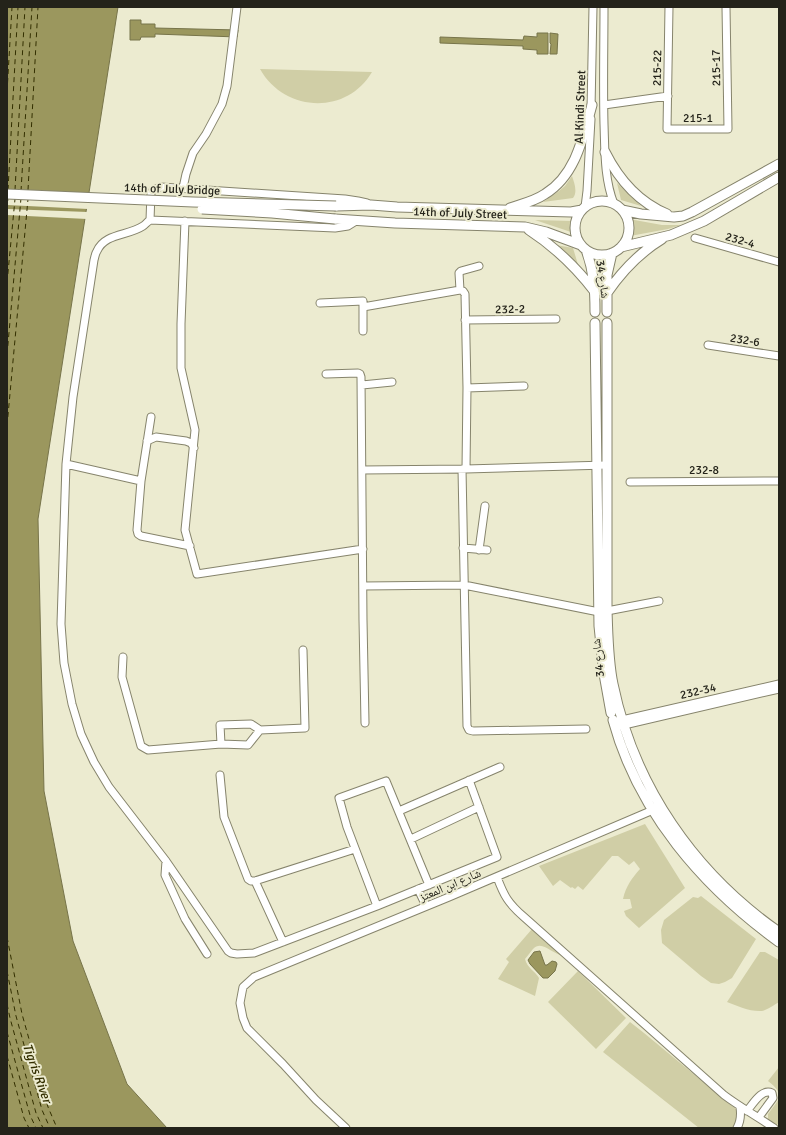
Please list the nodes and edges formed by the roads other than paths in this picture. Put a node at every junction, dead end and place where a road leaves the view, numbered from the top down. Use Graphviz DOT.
graph roads {
  1 [pos="237,7"];
  2 [pos="593,7"];
  3 [pos="604,7"];
  4 [pos="670,7"];
  5 [pos="726,7"];
  6 [pos="668,96"];
  7 [pos="592,105"];
  8 [pos="604,105"];
  9 [pos="667,129"];
  10 [pos="728,129"];
  11 [pos="605,152"];
  12 [pos="779,164"];
  13 [pos="779,177"];
  14 [pos="184,188"];
  15 [pos="7,194"];
  16 [pos="7,200"];
  17 [pos="614,204"];
  18 [pos="370,205"];
  19 [pos="336,206"];
  20 [pos="584,208"];
  21 [pos="505,210"];
  22 [pos="622,210"];
  23 [pos="674,217"];
  24 [pos="335,219"];
  25 [pos="150,220"];
  26 [pos="185,221"];
  27 [pos="356,221"];
  28 [pos="525,227"];
  29 [pos="671,234"];
  30 [pos="694,238"];
  31 [pos="621,247"];
  32 [pos="583,248"];
  33 [pos="612,253"];
  34 [pos="779,262"];
  35 [pos="479,266"];
  36 [pos="460,290"];
  37 [pos="595,292"];
  38 [pos="607,293"];
  39 [pos="320,303"];
  40 [pos="363,307"];
  41 [pos="595,312"];
  42 [pos="607,312"];
  43 [pos="556,319"];
  44 [pos="465,320"];
  45 [pos="595,323"];
  46 [pos="607,323"];
  47 [pos="363,331"];
  48 [pos="708,345"];
  49 [pos="779,356"];
  50 [pos="326,374"];
  51 [pos="392,382"];
  52 [pos="362,385"];
  53 [pos="524,386"];
  54 [pos="467,388"];
  55 [pos="151,417"];
  56 [pos="147,441"];
  57 [pos="194,448"];
  58 [pos="66,464"];
  59 [pos="597,465"];
  60 [pos="606,465"];
  61 [pos="464,469"];
  62 [pos="362,470"];
  63 [pos="141,481"];
  64 [pos="779,481"];
  65 [pos="630,482"];
  66 [pos="485,506"];
  67 [pos="190,546"];
  68 [pos="463,548"];
  69 [pos="363,549"];
  70 [pos="479,550"];
  71 [pos="487,550"];
  72 [pos="464,585"];
  73 [pos="363,586"];
  74 [pos="659,601"];
  75 [pos="603,612"];
  76 [pos="303,650"];
  77 [pos="123,657"];
  78 [pos="779,684"];
  79 [pos="779,690"];
  80 [pos="623,722"];
  81 [pos="365,723"];
  82 [pos="586,729"];
  83 [pos="260,730"];
  84 [pos="221,744"];
  85 [pos="500,767"];
  86 [pos="220,775"];
  87 [pos="470,780"];
  88 [pos="479,807"];
  89 [pos="653,810"];
  90 [pos="399,811"];
  91 [pos="411,839"];
  92 [pos="355,849"];
  93 [pos="166,861"];
  94 [pos="497,877"];
  95 [pos="255,881"];
  96 [pos="429,885"];
  97 [pos="418,890"];
  98 [pos="377,906"];
  99 [pos="426,906"];
  100 [pos="779,932"];
  101 [pos="282,942"];
  102 [pos="779,942"];
  103 [pos="207,954"];
  104 [pos="740,1107"];
  105 [pos="747,1111"];
  106 [pos="759,1118"];
  107 [pos="346,1128"];
  108 [pos="737,1128"];
  109 [pos="774,1128"];
  1 -- 14 [label="street"];
  2 -- 7 [label="street, Al Kindi Street"];
  3 -- 8 [label="street, Al Kindi Street"];
  4 -- 6 [label="street, 215-22"];
  5 -- 10 [label="street, 215-17"];
  6 -- 8 [label="street"];
  6 -- 9 [label="street, 215-22"];
  7 -- 20 [label="street, Al Kindi Street"];
  7 -- 21 [label="main road"];
  8 -- 11 [label="street, Al Kindi Street"];
  9 -- 10 [label="street, 215-1"];
  11 -- 17 [label="street, Al Kindi Street"];
  11 -- 23 [label="main road"];
  12 -- 23 [label="main road"];
  13 -- 29 [label="main road"];
  14 -- 18 [label="street"];
  14 -- 25 [label="street"];
  15 -- 19 [label="main road, 14th of July Bridge, bridge"];
  16 -- 24 [label="main road, 14th of July Bridge, bridge"];
  17 -- 20 [label="main road"];
  17 -- 22 [label="main road"];
  18 -- 19 [label="main road, 14th of July Street"];
  18 -- 21 [label="main road, 14th of July Street"];
  20 -- 21 [label="main road, 14th of July Street"];
  20 -- 32 [label="main road"];
  22 -- 23 [label="main road"];
  22 -- 31 [label="main road"];
  24 -- 27 [label="main road, 14th of July Street"];
  25 -- 26 [label="street"];
  25 -- 58 [label="street"];
  26 -- 27 [label="street"];
  26 -- 57 [label="street"];
  27 -- 28 [label="main road, 14th of July Street"];
  28 -- 32 [label="main road, 14th of July Street"];
  28 -- 37 [label="main road"];
  29 -- 31 [label="main road"];
  29 -- 38 [label="main road"];
  30 -- 34 [label="street, 232-4"];
  31 -- 33 [label="main road"];
  32 -- 33 [label="main road"];
  32 -- 37 [label="main road, شارع 34"];
  33 -- 38 [label="main road, شارع 34"];
  35 -- 36 [label="street"];
  36 -- 40 [label="street"];
  36 -- 44 [label="street"];
  37 -- 41 [label="main road, شارع 34"];
  38 -- 42 [label="main road, شارع 34"];
  39 -- 40 [label="street"];
  40 -- 47 [label="street"];
  43 -- 44 [label="street, 232-2"];
  44 -- 54 [label="street"];
  45 -- 59 [label="main road, شارع 34"];
  46 -- 60 [label="main road, شارع 34"];
  48 -- 49 [label="street, 232-6"];
  50 -- 52 [label="street"];
  51 -- 52 [label="street"];
  52 -- 62 [label="street"];
  53 -- 54 [label="street"];
  54 -- 61 [label="street"];
  55 -- 56 [label="street"];
  56 -- 57 [label="street"];
  56 -- 63 [label="street"];
  57 -- 67 [label="street"];
  58 -- 63 [label="street"];
  58 -- 93 [label="street"];
  59 -- 60 [label="street"];
  59 -- 61 [label="street"];
  59 -- 75 [label="main road, شارع 34"];
  60 -- 75 [label="main road, شارع 34"];
  61 -- 62 [label="street"];
  61 -- 68 [label="street"];
  62 -- 69 [label="street"];
  63 -- 67 [label="street"];
  64 -- 65 [label="street, 232-8"];
  66 -- 70 [label="street"];
  67 -- 69 [label="street"];
  68 -- 70 [label="street"];
  68 -- 72 [label="street"];
  69 -- 73 [label="street"];
  70 -- 71 [label="street"];
  72 -- 73 [label="street"];
  72 -- 75 [label="street"];
  72 -- 82 [label="street"];
  73 -- 81 [label="street"];
  74 -- 75 [label="street"];
  75 -- 80 [label="main road, شارع 34"];
  75 -- 89 [label="main road, شارع 34"];
  76 -- 83 [label="street"];
  77 -- 84 [label="street"];
  78 -- 80 [label="street, 232-34"];
  79 -- 80 [label="street, 232-34"];
  80 -- 100 [label="main road, شارع 34"];
  83 -- 84 [label="street"];
  83 -- 84 [label="street"];
  85 -- 87 [label="street"];
  86 -- 95 [label="street"];
  87 -- 88 [label="street"];
  87 -- 90 [label="street"];
  88 -- 91 [label="street"];
  88 -- 96 [label="street"];
  89 -- 94 [label="street, شارع ابن المعتز"];
  89 -- 102 [label="main road, شارع 34"];
  90 -- 91 [label="street"];
  90 -- 92 [label="street"];
  91 -- 96 [label="street"];
  92 -- 95 [label="street"];
  92 -- 98 [label="street"];
  93 -- 101 [label="street"];
  93 -- 103 [label="street"];
  94 -- 99 [label="street, شارع ابن المعتز"];
  94 -- 104 [label="street"];
  95 -- 101 [label="street"];
  96 -- 97 [label="street"];
  97 -- 98 [label="street"];
  97 -- 99 [label="street"];
  98 -- 101 [label="street"];
  99 -- 107 [label="street, شارع ابن المعتز"];
  104 -- 105 [label="street"];
  104 -- 108 [label="street"];
  105 -- 106 [label="street"];
  105 -- 106 [label="street"];
  106 -- 109 [label="street"];
}
